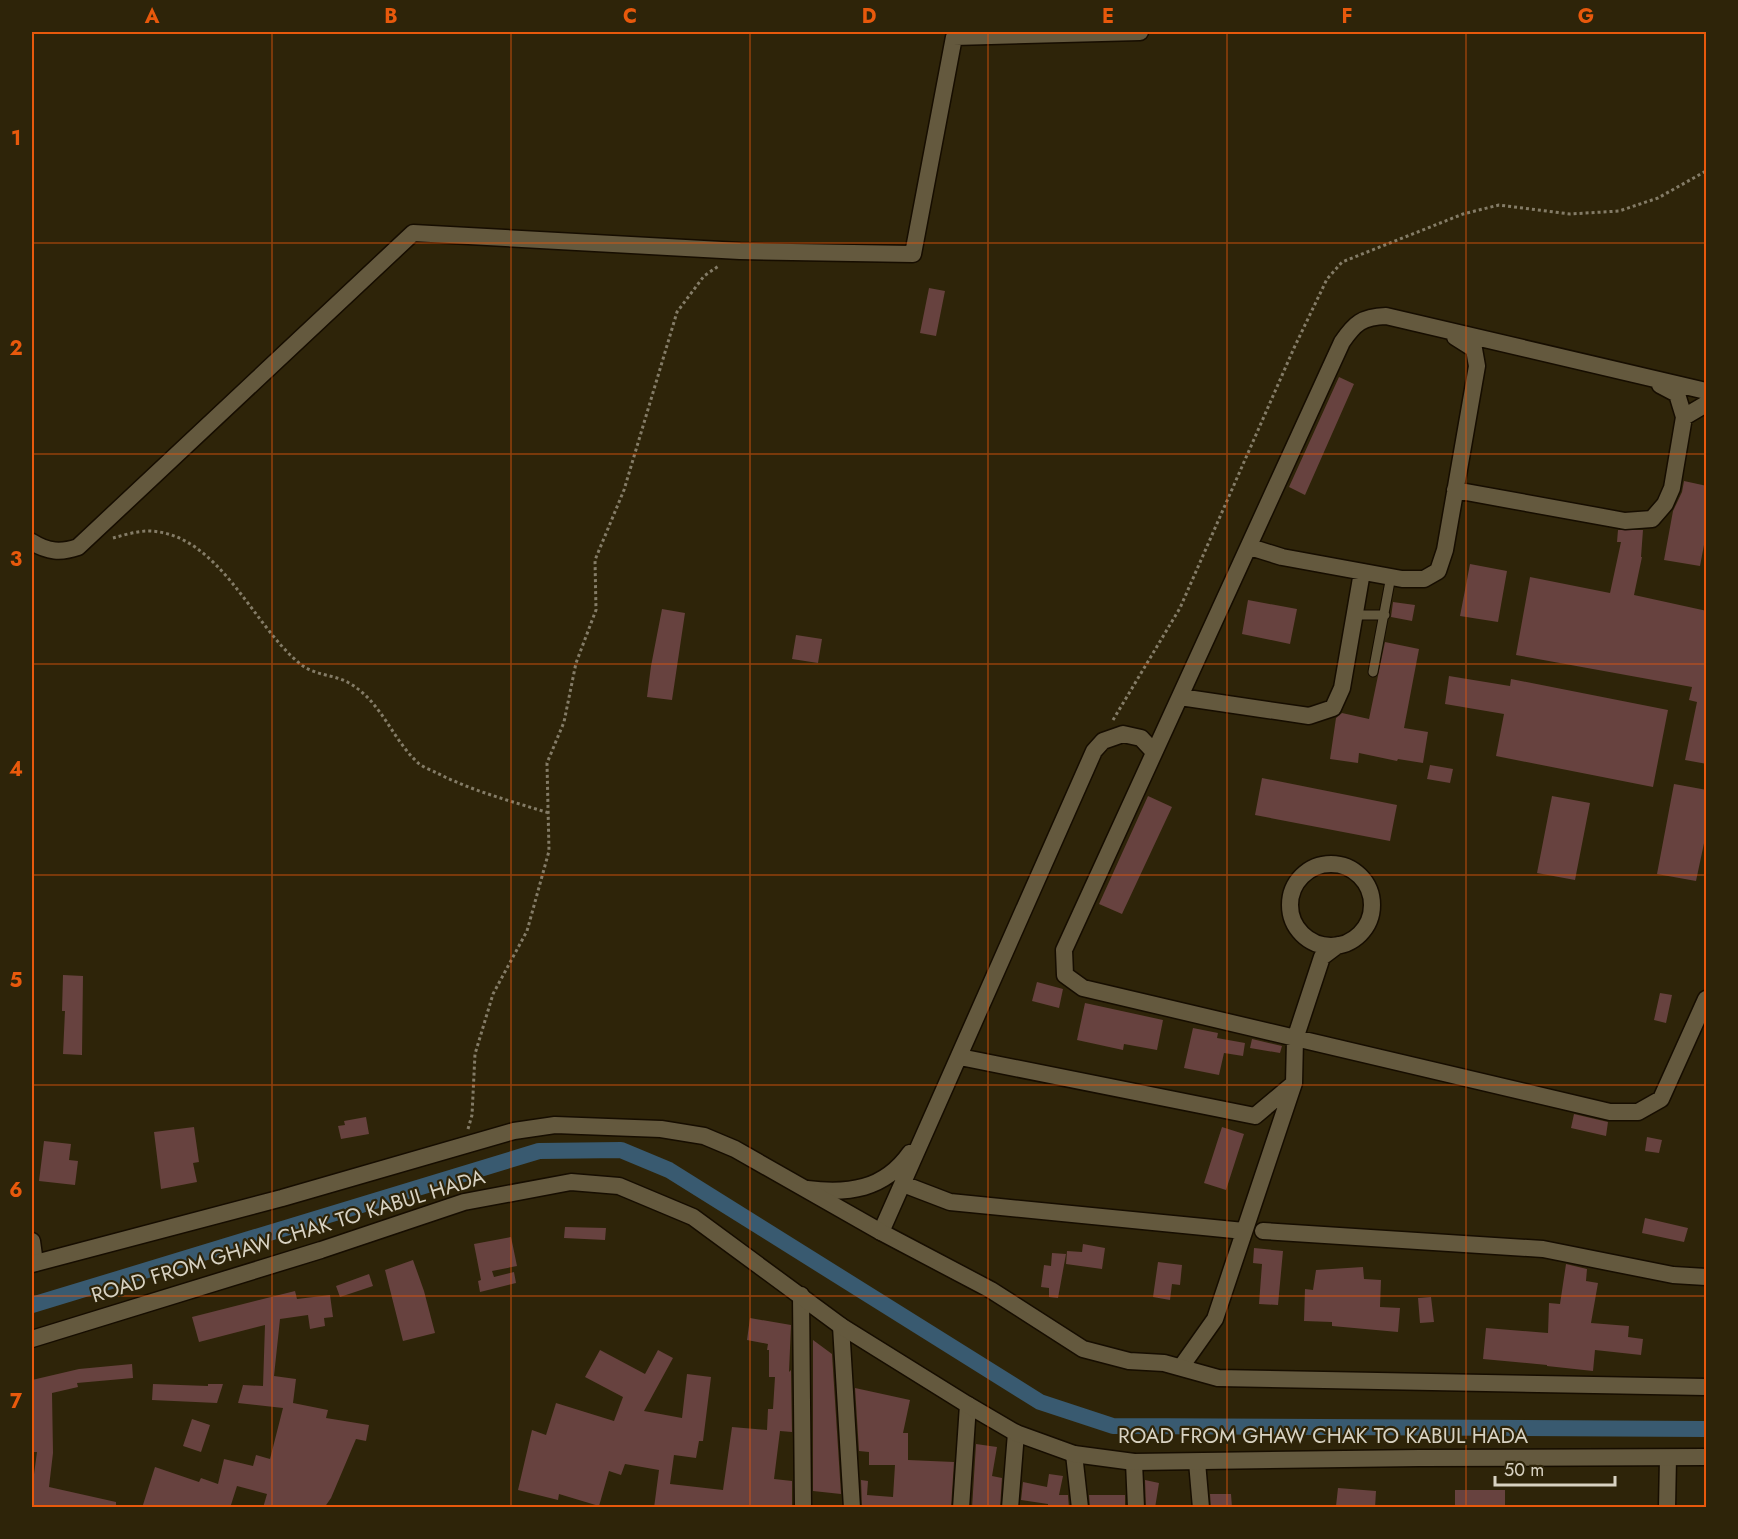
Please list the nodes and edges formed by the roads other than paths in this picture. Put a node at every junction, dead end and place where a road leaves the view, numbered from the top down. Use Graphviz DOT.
graph roads {
  1 [pos="1140,32"];
  2 [pos="954,34"];
  3 [pos="1444,330"];
  4 [pos="1504,344"];
  5 [pos="1477,366"];
  6 [pos="1646,377"];
  7 [pos="1707,391"];
  8 [pos="1707,404"];
  9 [pos="1684,417"];
  10 [pos="1455,490"];
  11 [pos="32,542"];
  12 [pos="1250,547"];
  13 [pos="1362,572"];
  14 [pos="1391,576"];
  15 [pos="1354,615"];
  16 [pos="1384,615"];
  17 [pos="1374,672"];
  18 [pos="1180,697"];
  19 [pos="1154,752"];
  20 [pos="1308,939"];
  21 [pos="1338,945"];
  22 [pos="1322,957"];
  23 [pos="1707,999"];
  24 [pos="1295,1038"];
  25 [pos="960,1057"];
  26 [pos="1294,1083"];
  27 [pos="926,1131"];
  28 [pos="903,1184"];
  29 [pos="807,1189"];
  30 [pos="1244,1231"];
  31 [pos="1263,1231"];
  32 [pos="881,1232"];
  33 [pos="32,1241"];
  34 [pos="33,1263"];
  35 [pos="1707,1278"];
  36 [pos="801,1295"];
  37 [pos="841,1326"];
  38 [pos="32,1339"];
  39 [pos="1181,1367"];
  40 [pos="1707,1387"];
  41 [pos="968,1405"];
  42 [pos="1016,1433"];
  43 [pos="1074,1454"];
  44 [pos="1707,1457"];
  45 [pos="1668,1458"];
  46 [pos="1134,1462"];
  47 [pos="1197,1462"];
  48 [pos="804,1508"];
  49 [pos="852,1508"];
  50 [pos="961,1508"];
  51 [pos="1010,1508"];
  52 [pos="1080,1508"];
  53 [pos="1136,1508"];
  54 [pos="1201,1508"];
  55 [pos="1666,1508"];
  1 -- 2 [label="street"];
  2 -- 11 [label="street"];
  3 -- 4 [label="street"];
  3 -- 5 [label="street"];
  3 -- 12 [label="street"];
  4 -- 5 [label="street"];
  4 -- 6 [label="street"];
  5 -- 10 [label="street"];
  6 -- 7 [label="street"];
  6 -- 9 [label="street"];
  8 -- 9 [label="street"];
  9 -- 10 [label="street"];
  10 -- 14 [label="street"];
  12 -- 13 [label="street"];
  12 -- 18 [label="street"];
  13 -- 14 [label="street"];
  13 -- 15 [label="street"];
  14 -- 16 [label="lane"];
  15 -- 16 [label="lane"];
  15 -- 18 [label="street"];
  16 -- 17 [label="lane"];
  18 -- 19 [label="street"];
  19 -- 24 [label="street"];
  19 -- 25 [label="street"];
  20 -- 21 [label="street"];
  20 -- 21 [label="street"];
  20 -- 22 [label="street"];
  21 -- 22 [label="street"];
  22 -- 24 [label="street"];
  23 -- 24 [label="street"];
  24 -- 26 [label="street"];
  25 -- 26 [label="street"];
  25 -- 27 [label="street"];
  26 -- 30 [label="street"];
  27 -- 28 [label="street"];
  27 -- 29 [label="street"];
  28 -- 30 [label="street"];
  28 -- 32 [label="street"];
  29 -- 32 [label="street"];
  29 -- 34 [label="street"];
  30 -- 39 [label="street"];
  31 -- 35 [label="street"];
  32 -- 39 [label="street"];
  33 -- 34 [label="street"];
  36 -- 37 [label="street, ROAD FROM GHAW CHAK TO KABUL HADA"];
  36 -- 38 [label="street, ROAD FROM GHAW CHAK TO KABUL HADA"];
  36 -- 48 [label="street"];
  37 -- 41 [label="street, ROAD FROM GHAW CHAK TO KABUL HADA"];
  37 -- 49 [label="street"];
  39 -- 40 [label="street"];
  41 -- 42 [label="street, ROAD FROM GHAW CHAK TO KABUL HADA"];
  41 -- 50 [label="street"];
  42 -- 43 [label="street, ROAD FROM GHAW CHAK TO KABUL HADA"];
  42 -- 51 [label="street"];
  43 -- 46 [label="street, ROAD FROM GHAW CHAK TO KABUL HADA"];
  43 -- 52 [label="street"];
  44 -- 45 [label="street, ROAD FROM GHAW CHAK TO KABUL HADA"];
  45 -- 47 [label="street, ROAD FROM GHAW CHAK TO KABUL HADA"];
  45 -- 55 [label="street"];
  46 -- 47 [label="street, ROAD FROM GHAW CHAK TO KABUL HADA"];
  46 -- 53 [label="street"];
  47 -- 54 [label="street"];
}
